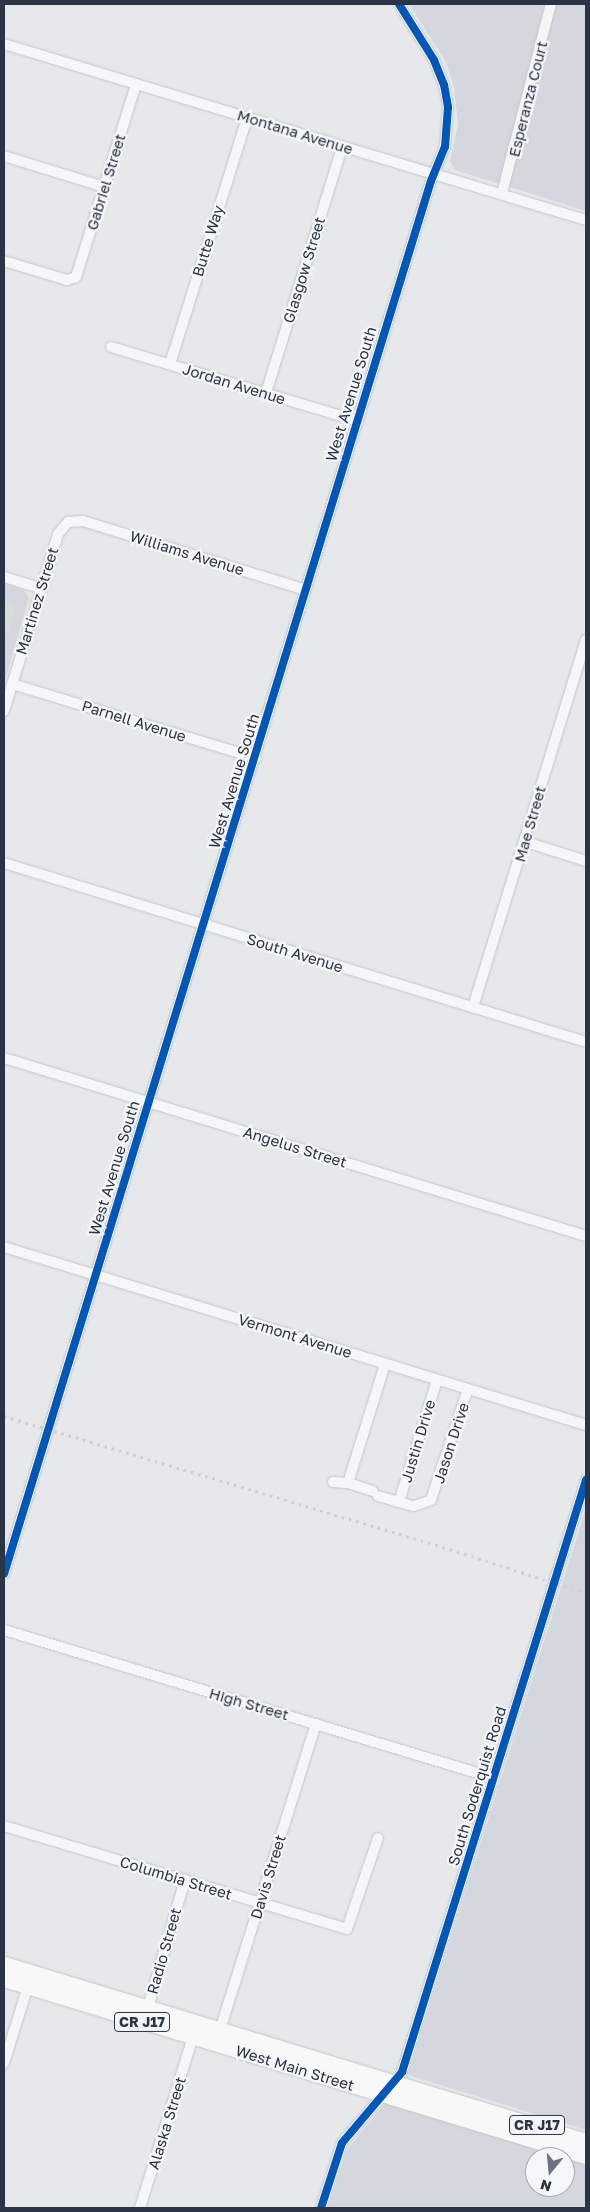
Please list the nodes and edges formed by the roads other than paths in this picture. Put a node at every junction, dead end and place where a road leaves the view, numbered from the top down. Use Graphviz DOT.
graph roads {
  1 [pos="399,4"];
  2 [pos="551,4"];
  3 [pos="4,44"];
  4 [pos="136,84"];
  5 [pos="247,118"];
  6 [pos="342,147"];
  7 [pos="4,156"];
  8 [pos="435,174"];
  9 [pos="104,187"];
  10 [pos="502,193"];
  11 [pos="586,220"];
  12 [pos="5,264"];
  13 [pos="111,347"];
  14 [pos="170,364"];
  15 [pos="266,393"];
  16 [pos="358,421"];
  17 [pos="68,522"];
  18 [pos="4,577"];
  19 [pos="41,588"];
  20 [pos="306,590"];
  21 [pos="586,640"];
  22 [pos="582,673"];
  23 [pos="12,684"];
  24 [pos="4,711"];
  25 [pos="256,758"];
  26 [pos="526,842"];
  27 [pos="586,861"];
  28 [pos="4,863"];
  29 [pos="204,925"];
  30 [pos="473,1007"];
  31 [pos="586,1042"];
  32 [pos="4,1058"];
  33 [pos="149,1103"];
  34 [pos="586,1236"];
  35 [pos="4,1247"];
  36 [pos="96,1275"];
  37 [pos="385,1364"];
  38 [pos="437,1380"];
  39 [pos="468,1389"];
  40 [pos="586,1425"];
  41 [pos="586,1480"];
  42 [pos="333,1482"];
  43 [pos="348,1483"];
  44 [pos="399,1502"];
  45 [pos="4,1574"];
  46 [pos="4,1630"];
  47 [pos="316,1724"];
  48 [pos="494,1778"];
  49 [pos="4,1826"];
  50 [pos="378,1838"];
  51 [pos="185,1880"];
  52 [pos="260,1903"];
  53 [pos="4,1964"];
  54 [pos="4,1979"];
  55 [pos="28,1986"];
  56 [pos="146,2015"];
  57 [pos="220,2030"];
  58 [pos="193,2038"];
  59 [pos="4,2063"];
  60 [pos="393,2082"];
  61 [pos="382,2094"];
  62 [pos="586,2141"];
  63 [pos="586,2156"];
  64 [pos="140,2208"];
  65 [pos="321,2208"];
  1 -- 8 [label="street, West Avenue South"];
  2 -- 10 [label="street, Esperanza Court"];
  3 -- 4 [label="street, Montana Avenue"];
  4 -- 5 [label="street, Montana Avenue"];
  4 -- 9 [label="street, Gabriel Street"];
  5 -- 6 [label="street, Montana Avenue"];
  5 -- 14 [label="street, Butte Way"];
  6 -- 8 [label="street, Montana Avenue"];
  6 -- 15 [label="street, Glasgow Street"];
  7 -- 9 [label="street"];
  8 -- 10 [label="street, Montana Avenue"];
  8 -- 16 [label="street, West Avenue South"];
  9 -- 12 [label="street, Gabriel Street"];
  10 -- 11 [label="street, Montana Avenue"];
  13 -- 14 [label="street, Jordan Avenue"];
  14 -- 15 [label="street, Jordan Avenue"];
  15 -- 16 [label="street, Jordan Avenue"];
  16 -- 20 [label="street, West Avenue South"];
  17 -- 19 [label="street, Martinez Street"];
  17 -- 20 [label="street, Williams Avenue"];
  18 -- 19 [label="street"];
  19 -- 23 [label="street, Martinez Street"];
  20 -- 25 [label="street, West Avenue South"];
  21 -- 22 [label="street, Mae Street"];
  22 -- 26 [label="street, Mae Street"];
  23 -- 24 [label="street, Martinez Street"];
  23 -- 25 [label="street, Parnell Avenue"];
  25 -- 29 [label="street, West Avenue South"];
  26 -- 27 [label="street"];
  26 -- 30 [label="street, Mae Street"];
  28 -- 29 [label="street, South Avenue"];
  29 -- 30 [label="street, South Avenue"];
  29 -- 33 [label="street, West Avenue South"];
  30 -- 31 [label="street, South Avenue"];
  32 -- 33 [label="street, Angelus Street"];
  33 -- 34 [label="street, Angelus Street"];
  33 -- 36 [label="street, West Avenue South"];
  35 -- 36 [label="street, Vermont Avenue"];
  36 -- 37 [label="street, Vermont Avenue"];
  36 -- 45 [label="street, West Avenue South"];
  37 -- 38 [label="street, Vermont Avenue"];
  37 -- 43 [label="street"];
  38 -- 39 [label="street, Vermont Avenue"];
  38 -- 44 [label="street, Justin Drive"];
  39 -- 40 [label="street, Vermont Avenue"];
  39 -- 44 [label="street, Jason Drive"];
  41 -- 48 [label="street, South Soderquist Road"];
  42 -- 43 [label="street, Jason Drive"];
  43 -- 44 [label="street, Jason Drive"];
  46 -- 47 [label="street, High Street"];
  47 -- 48 [label="street, High Street"];
  47 -- 52 [label="street, Davis Street"];
  48 -- 60 [label="street, South Soderquist Road"];
  49 -- 51 [label="street, Columbia Street"];
  50 -- 52 [label="street, Columbia Street"];
  51 -- 52 [label="street, Columbia Street"];
  51 -- 56 [label="street, Radio Street"];
  52 -- 57 [label="street, Davis Street"];
  53 -- 56 [label="main road, West Main Street / CR J17"];
  54 -- 55 [label="main road, West Main Street / CR J17"];
  55 -- 56 [label="main road, West Main Street / CR J17"];
  55 -- 59 [label="street"];
  56 -- 57 [label="main road, West Main Street / CR J17"];
  56 -- 58 [label="main road, West Main Street / CR J17"];
  57 -- 60 [label="main road, West Main Street / CR J17"];
  58 -- 61 [label="main road, West Main Street / CR J17"];
  58 -- 64 [label="street, Alaska Street"];
  60 -- 61 [label="street, South Soderquist Road"];
  60 -- 62 [label="main road, West Main Street / CR J17"];
  61 -- 63 [label="main road, West Main Street / CR J17"];
  61 -- 65 [label="street, South Soderquist Road"];
}
